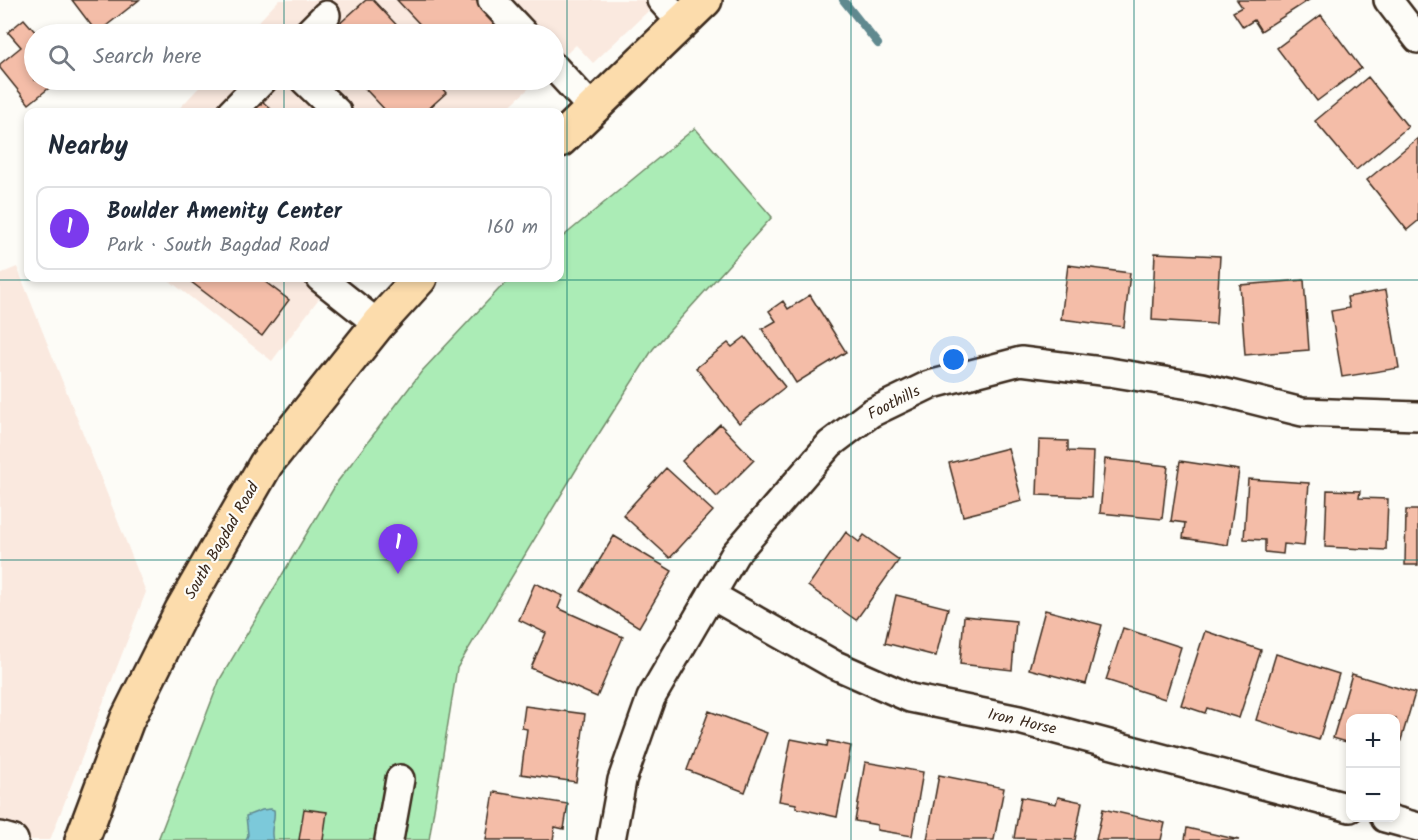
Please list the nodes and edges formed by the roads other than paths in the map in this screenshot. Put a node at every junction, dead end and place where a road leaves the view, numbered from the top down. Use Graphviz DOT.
graph roads {
  1 [pos="492,0"];
  2 [pos="705,0"];
  3 [pos="1388,0"];
  4 [pos="671,11"];
  5 [pos="326,15"];
  6 [pos="317,24"];
  7 [pos="515,24"];
  8 [pos="1418,39"];
  9 [pos="564,78"];
  10 [pos="253,90"];
  11 [pos="314,90"];
  12 [pos="236,108"];
  13 [pos="333,108"];
  14 [pos="592,109"];
  15 [pos="564,136"];
  16 [pos="325,282"];
  17 [pos="416,282"];
  18 [pos="378,324"];
  19 [pos="1418,416"];
  20 [pos="711,595"];
  21 [pos="400,779"];
  22 [pos="1346,807"];
  23 [pos="1400,822"];
  24 [pos="1418,827"];
  25 [pos="0,836"];
  26 [pos="14,840"];
  27 [pos="82,840"];
  28 [pos="389,840"];
  29 [pos="611,840"];
  1 -- 7 [label="street"];
  2 -- 4 [label="main road"];
  3 -- 8 [label="street"];
  4 -- 14 [label="main road"];
  5 -- 6 [label="street"];
  9 -- 14 [label="street"];
  10 -- 12 [label="street"];
  11 -- 13 [label="street"];
  14 -- 15 [label="main road"];
  16 -- 18 [label="street"];
  17 -- 18 [label="main road, South Bagdad Road"];
  18 -- 27 [label="main road, South Bagdad Road"];
  19 -- 20 [label="street, Foothills"];
  20 -- 22 [label="street, Iron Horse"];
  20 -- 29 [label="street, Foothills"];
  21 -- 28 [label="street"];
  23 -- 24 [label="street"];
  25 -- 26 [label="street"];
}
